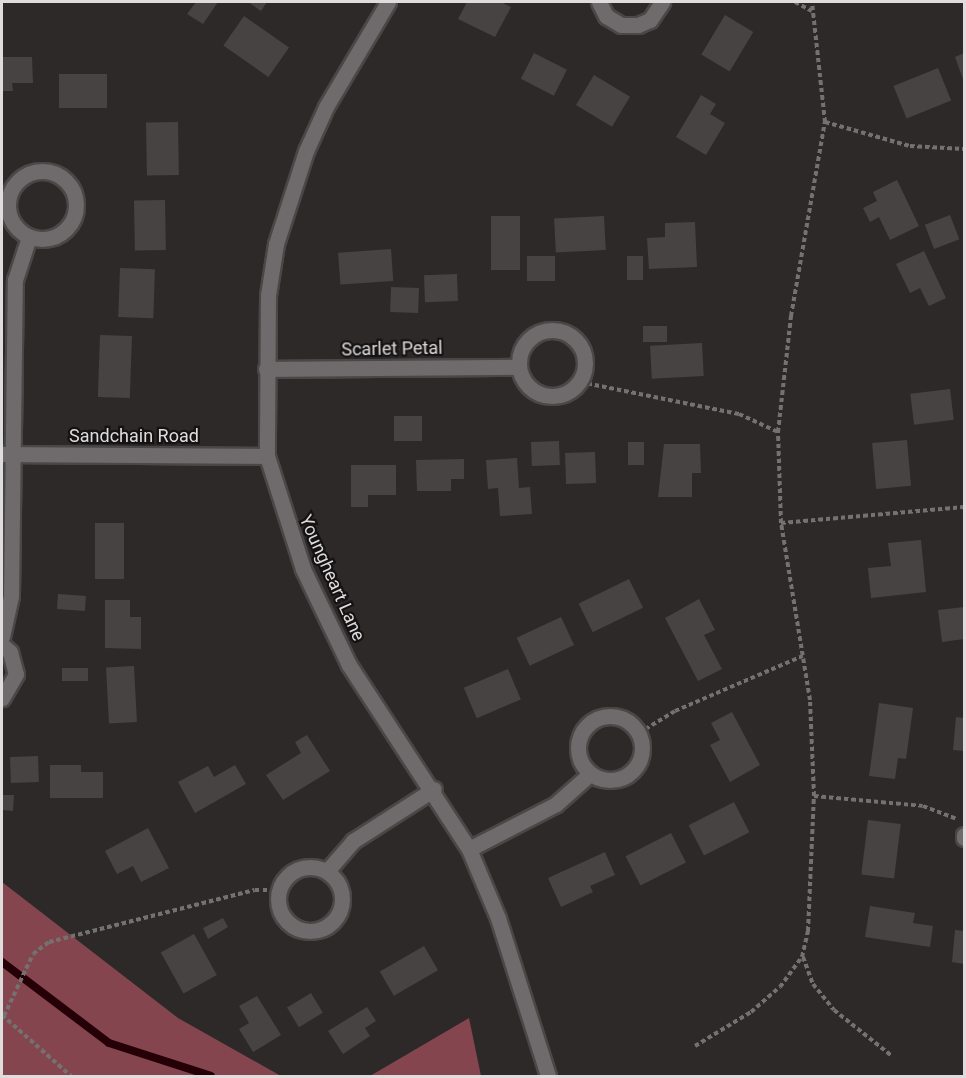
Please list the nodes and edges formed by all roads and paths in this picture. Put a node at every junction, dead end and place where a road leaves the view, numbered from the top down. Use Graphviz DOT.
graph roads {
  1 [pos="388,2"];
  2 [pos="598,2"];
  3 [pos="662,2"];
  4 [pos="795,2"];
  5 [pos="812,2"];
  6 [pos="812,11"];
  7 [pos="825,122"];
  8 [pos="964,149"];
  9 [pos="29,237"];
  10 [pos="519,367"];
  11 [pos="266,369"];
  12 [pos="580,382"];
  13 [pos="778,432"];
  14 [pos="8,454"];
  15 [pos="267,456"];
  16 [pos="964,507"];
  17 [pos="781,523"];
  18 [pos="2,637"];
  19 [pos="2,645"];
  20 [pos="803,656"];
  21 [pos="2,698"];
  22 [pos="639,733"];
  23 [pos="590,774"];
  24 [pos="434,789"];
  25 [pos="814,795"];
  26 [pos="964,824"];
  27 [pos="469,849"];
  28 [pos="327,871"];
  29 [pos="278,890"];
  30 [pos="802,957"];
  31 [pos="3,1015"];
  32 [pos="695,1046"];
  33 [pos="893,1057"];
  34 [pos="71,1077"];
  35 [pos="548,1077"];
  1 -- 11 [label="street, Youngheart Lane"];
  2 -- 3 [label="street"];
  4 -- 6 [label="path"];
  5 -- 6 [label="path"];
  6 -- 7 [label="path"];
  7 -- 8 [label="path"];
  7 -- 13 [label="path"];
  9 -- 9 [label="street"];
  9 -- 14 [label="street"];
  10 -- 11 [label="street, Scarlet Petal"];
  10 -- 12 [label="street"];
  10 -- 12 [label="street"];
  11 -- 15 [label="street, Youngheart Lane"];
  12 -- 13 [label="path"];
  13 -- 17 [label="path"];
  14 -- 15 [label="street, Sandchain Road"];
  14 -- 18 [label="street"];
  15 -- 24 [label="street, Youngheart Lane"];
  16 -- 17 [label="path"];
  17 -- 20 [label="path"];
  19 -- 21 [label="street"];
  20 -- 22 [label="path"];
  20 -- 25 [label="path"];
  22 -- 23 [label="street"];
  22 -- 23 [label="street"];
  23 -- 27 [label="street"];
  24 -- 27 [label="street, Youngheart Lane"];
  24 -- 28 [label="street"];
  25 -- 26 [label="path"];
  25 -- 30 [label="path"];
  27 -- 35 [label="street, Youngheart Lane"];
  28 -- 29 [label="street"];
  28 -- 29 [label="street"];
  29 -- 31 [label="path"];
  30 -- 32 [label="path"];
  30 -- 33 [label="path"];
  31 -- 34 [label="path"];
}
